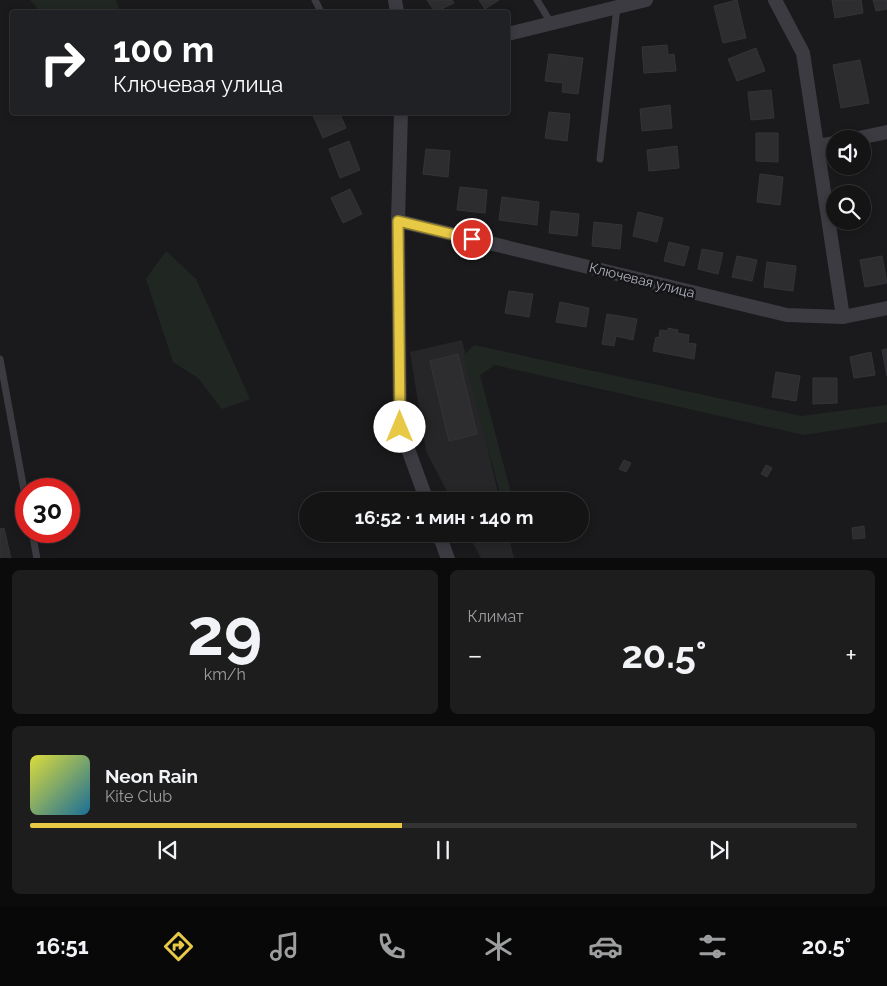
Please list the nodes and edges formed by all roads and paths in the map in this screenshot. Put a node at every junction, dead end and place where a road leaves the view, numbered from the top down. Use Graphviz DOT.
graph roads {
  1 [pos="537,0"];
  2 [pos="646,0"];
  3 [pos="775,0"];
  4 [pos="617,7"];
  5 [pos="552,23"];
  6 [pos="510,34"];
  7 [pos="401,115"];
  8 [pos="887,132"];
  9 [pos="871,135"];
  10 [pos="826,145"];
  11 [pos="818,146"];
  12 [pos="600,159"];
  13 [pos="398,221"];
  14 [pos="887,308"];
  15 [pos="843,317"];
  16 [pos="0,359"];
  17 [pos="22,478"];
  18 [pos="424,492"];
  19 [pos="442,542"];
  20 [pos="34,543"];
  21 [pos="37,558"];
  22 [pos="448,558"];
  1 -- 5 [label="lane"];
  2 -- 4 [label="street"];
  3 -- 11 [label="street"];
  4 -- 5 [label="street"];
  4 -- 12 [label="lane"];
  5 -- 6 [label="street"];
  7 -- 13 [label="street"];
  8 -- 9 [label="street"];
  10 -- 11 [label="street"];
  11 -- 15 [label="street"];
  13 -- 15 [label="street, Ключевая улица"];
  13 -- 18 [label="street"];
  14 -- 15 [label="street, Ключевая улица"];
  16 -- 17 [label="lane"];
  19 -- 22 [label="street"];
  20 -- 21 [label="lane"];
}
